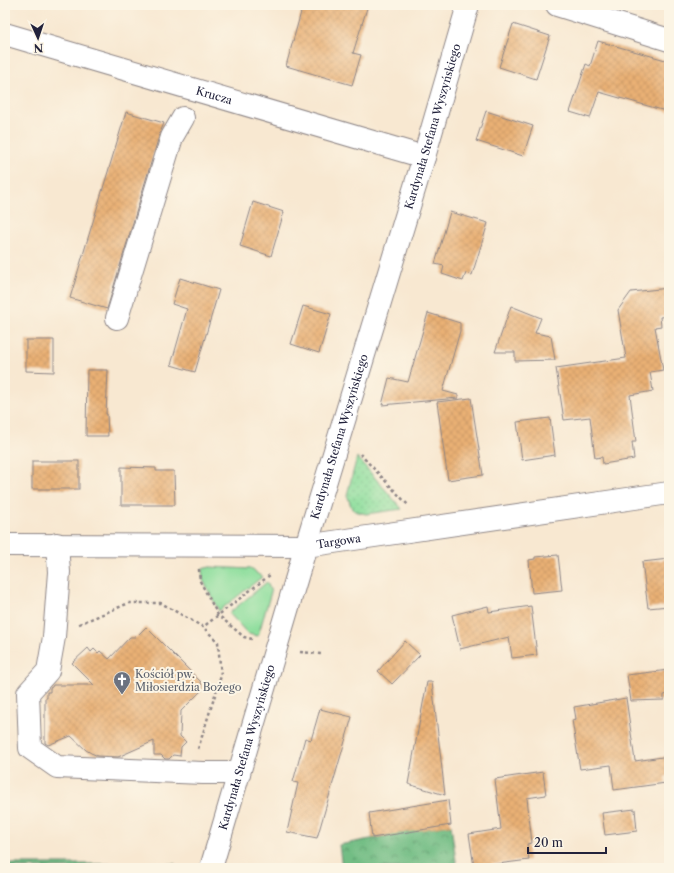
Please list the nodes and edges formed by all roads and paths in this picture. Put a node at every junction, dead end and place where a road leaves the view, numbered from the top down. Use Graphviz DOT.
graph roads {
  1 [pos="468,5"];
  2 [pos="557,5"];
  3 [pos="5,34"];
  4 [pos="669,40"];
  5 [pos="182,118"];
  6 [pos="424,156"];
  7 [pos="117,318"];
  8 [pos="359,453"];
  9 [pos="669,493"];
  10 [pos="410,510"];
  11 [pos="57,544"];
  12 [pos="5,545"];
  13 [pos="306,546"];
  14 [pos="199,567"];
  15 [pos="270,575"];
  16 [pos="218,615"];
  17 [pos="203,627"];
  18 [pos="54,637"];
  19 [pos="255,640"];
  20 [pos="294,651"];
  21 [pos="321,654"];
  22 [pos="191,772"];
  23 [pos="239,773"];
  24 [pos="211,868"];
  1 -- 6 [label="street, Kardynała Stefana Wyszyńskiego"];
  2 -- 4 [label="street"];
  3 -- 6 [label="street, Krucza"];
  5 -- 7 [label="street"];
  6 -- 13 [label="street, Kardynała Stefana Wyszyńskiego"];
  8 -- 10 [label="path"];
  9 -- 13 [label="street, Targowa"];
  11 -- 12 [label="street, Targowa"];
  11 -- 13 [label="street, Targowa"];
  11 -- 18 [label="street"];
  13 -- 23 [label="street, Kardynała Stefana Wyszyńskiego"];
  14 -- 16 [label="path"];
  15 -- 16 [label="path"];
  16 -- 17 [label="path"];
  16 -- 19 [label="path"];
  17 -- 18 [label="path"];
  17 -- 22 [label="path"];
  18 -- 22 [label="street"];
  20 -- 21 [label="path"];
  22 -- 23 [label="street"];
  23 -- 24 [label="street, Kardynała Stefana Wyszyńskiego"];
}
